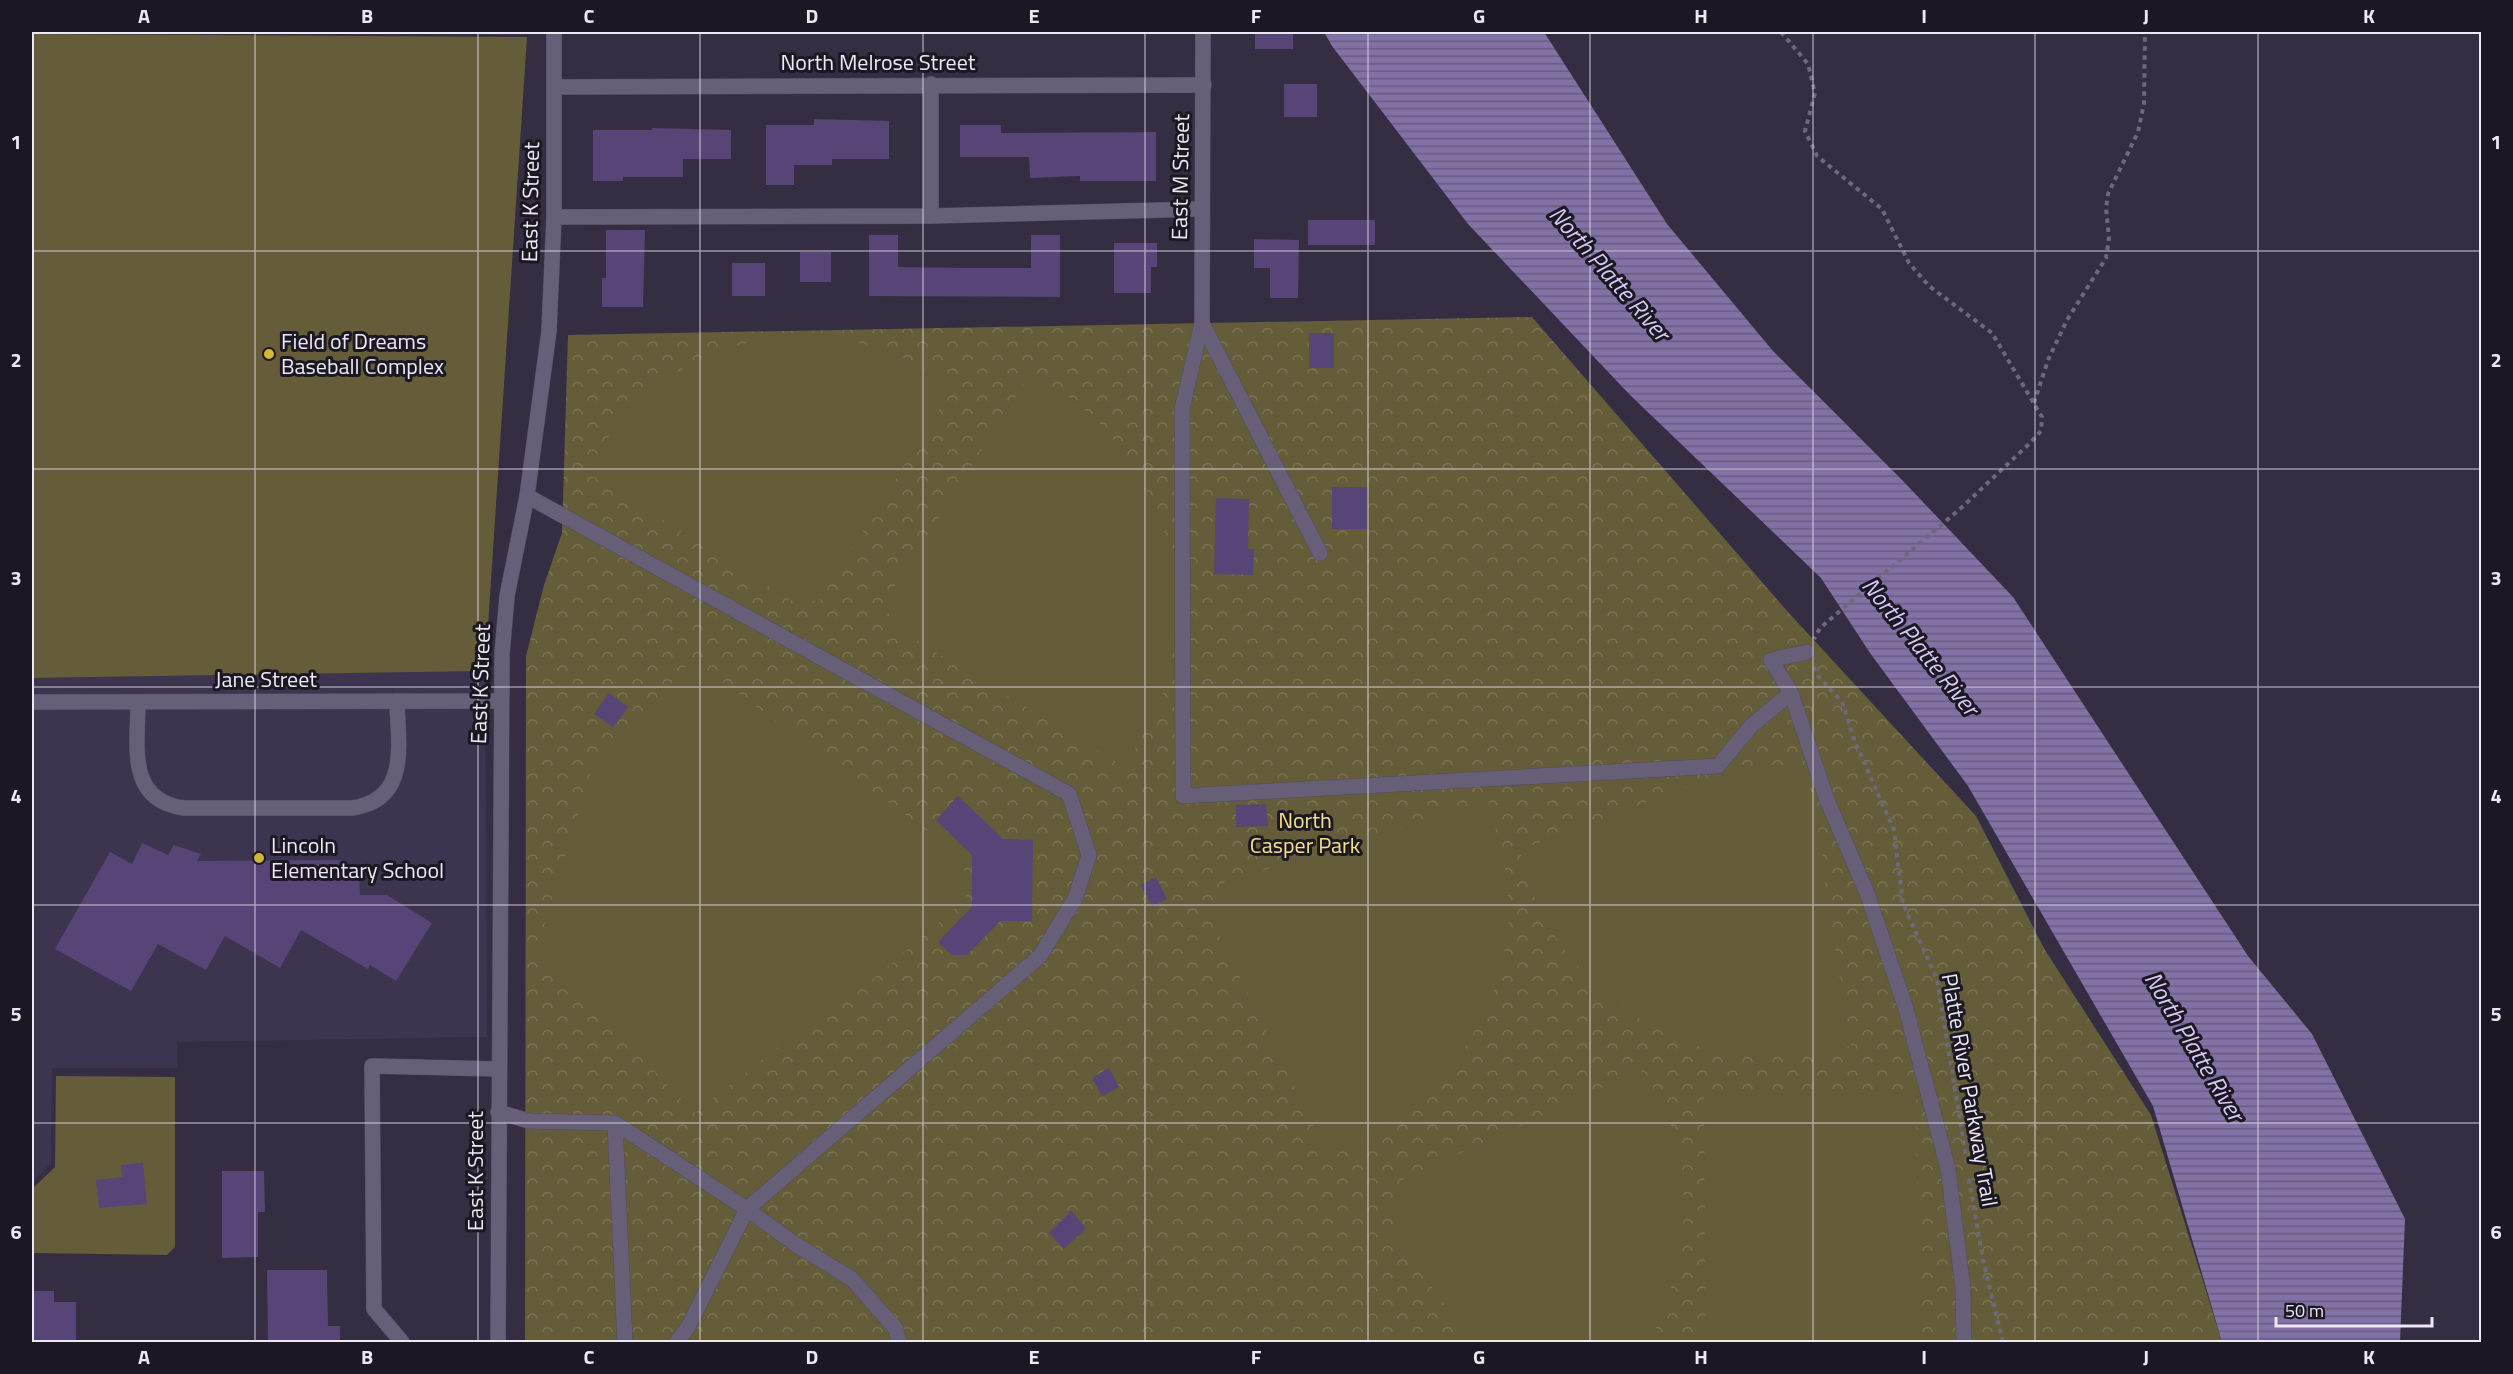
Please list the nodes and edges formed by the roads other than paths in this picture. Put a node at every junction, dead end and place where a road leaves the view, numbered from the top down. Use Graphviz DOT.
graph roads {
  1 [pos="554,32"];
  2 [pos="1203,32"];
  3 [pos="931,84"];
  4 [pos="1204,85"];
  5 [pos="554,87"];
  6 [pos="1201,209"];
  7 [pos="931,216"];
  8 [pos="554,217"];
  9 [pos="1202,323"];
  10 [pos="527,496"];
  11 [pos="1320,553"];
  12 [pos="1807,652"];
  13 [pos="1791,693"];
  14 [pos="398,701"];
  15 [pos="500,701"];
  16 [pos="32,702"];
  17 [pos="138,702"];
  18 [pos="498,1069"];
  19 [pos="498,1112"];
  20 [pos="615,1124"];
  21 [pos="747,1209"];
  22 [pos="402,1342"];
  23 [pos="498,1342"];
  24 [pos="625,1342"];
  25 [pos="676,1342"];
  26 [pos="899,1342"];
  27 [pos="1964,1342"];
  1 -- 5 [label="street, East K Street"];
  2 -- 4 [label="street, East M Street"];
  3 -- 4 [label="street, North Melrose Street"];
  3 -- 5 [label="street, North Melrose Street"];
  3 -- 7 [label="street"];
  4 -- 6 [label="street, East M Street"];
  5 -- 8 [label="street, East K Street"];
  6 -- 7 [label="street"];
  6 -- 9 [label="street, East M Street"];
  7 -- 8 [label="street"];
  8 -- 10 [label="street, East K Street"];
  9 -- 11 [label="street"];
  9 -- 13 [label="street"];
  10 -- 15 [label="street, East K Street"];
  10 -- 21 [label="street"];
  12 -- 13 [label="street"];
  13 -- 27 [label="street"];
  14 -- 15 [label="street, Jane Street"];
  14 -- 17 [label="street, Jane Street"];
  14 -- 17 [label="street"];
  15 -- 18 [label="street, East K Street"];
  16 -- 17 [label="street, Jane Street"];
  18 -- 19 [label="street, East K Street"];
  18 -- 22 [label="street"];
  19 -- 20 [label="street"];
  19 -- 23 [label="street, East K Street"];
  20 -- 21 [label="street"];
  20 -- 24 [label="street"];
  21 -- 25 [label="street"];
  21 -- 26 [label="street"];
}
